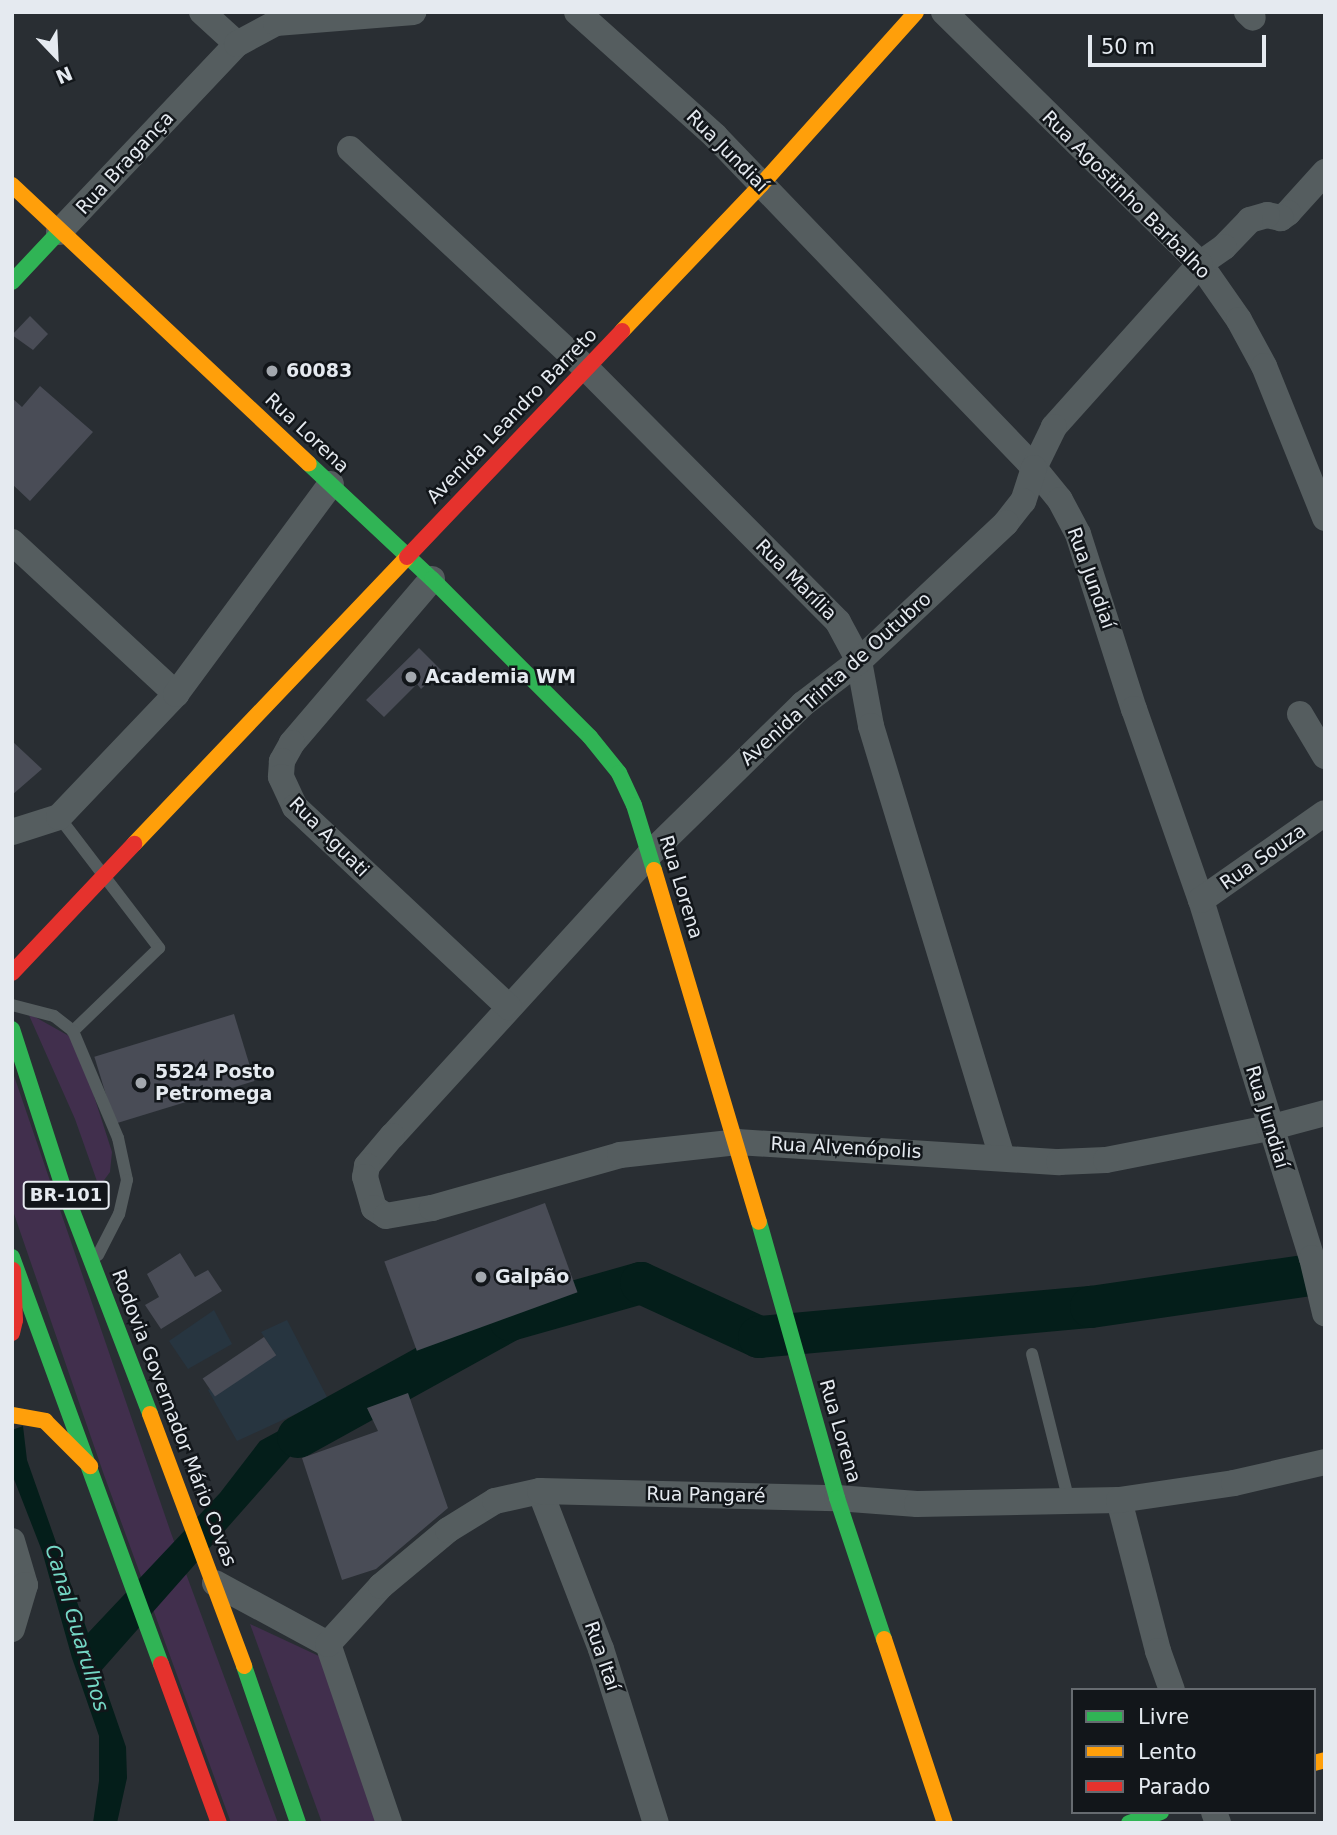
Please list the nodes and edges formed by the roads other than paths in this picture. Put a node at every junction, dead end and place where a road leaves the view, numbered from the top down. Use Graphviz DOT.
graph roads {
  1 [pos="202,12"];
  2 [pos="414,12"];
  3 [pos="576,12"];
  4 [pos="916,12"];
  5 [pos="944,12"];
  6 [pos="237,44"];
  7 [pos="350,149"];
  8 [pos="1325,172"];
  9 [pos="12,185"];
  10 [pos="761,185"];
  11 [pos="59,232"];
  12 [pos="1200,264"];
  13 [pos="12,282"];
  14 [pos="587,369"];
  15 [pos="1034,468"];
  16 [pos="331,484"];
  17 [pos="1324,511"];
  18 [pos="12,542"];
  19 [pos="407,556"];
  20 [pos="432,579"];
  21 [pos="859,661"];
  22 [pos="176,694"];
  23 [pos="1300,714"];
  24 [pos="1325,756"];
  25 [pos="1325,813"];
  26 [pos="59,817"];
  27 [pos="12,832"];
  28 [pos="649,855"];
  29 [pos="1201,900"];
  30 [pos="12,973"];
  31 [pos="12,1005"];
  32 [pos="509,1007"];
  33 [pos="12,1028"];
  34 [pos="73,1031"];
  35 [pos="1325,1113"];
  36 [pos="1269,1128"];
  37 [pos="737,1142"];
  38 [pos="1002,1157"];
  39 [pos="374,1208"];
  40 [pos="12,1258"];
  41 [pos="93,1265"];
  42 [pos="1323,1307"];
  43 [pos="12,1333"];
  44 [pos="1032,1354"];
  45 [pos="12,1415"];
  46 [pos="1325,1462"];
  47 [pos="90,1467"];
  48 [pos="540,1491"];
  49 [pos="837,1498"];
  50 [pos="1119,1500"];
  51 [pos="1069,1501"];
  52 [pos="12,1541"];
  53 [pos="215,1584"];
  54 [pos="12,1629"];
  55 [pos="328,1644"];
  56 [pos="1171,1688"];
  57 [pos="212,1805"];
  58 [pos="1155,1814"];
  59 [pos="200,1823"];
  60 [pos="219,1823"];
  61 [pos="298,1823"];
  62 [pos="389,1823"];
  63 [pos="656,1823"];
  64 [pos="945,1823"];
  65 [pos="1129,1823"];
  1 -- 6 [label="street"];
  2 -- 6 [label="street"];
  3 -- 10 [label="street, Rua Jundiaí"];
  4 -- 10 [label="main road, Avenida Leandro Barreto"];
  5 -- 12 [label="street, Rua Agostinho Barbalho"];
  6 -- 11 [label="street, Rua Bragança"];
  7 -- 14 [label="street, Rua Marília"];
  8 -- 12 [label="street, Avenida Trinta de Outubro"];
  9 -- 11 [label="main road, Rua Lorena"];
  10 -- 14 [label="main road, Avenida Leandro Barreto"];
  10 -- 15 [label="street, Rua Jundiaí"];
  11 -- 13 [label="main road, Rua Bragança"];
  11 -- 16 [label="main road, Rua Lorena"];
  12 -- 15 [label="street, Avenida Trinta de Outubro"];
  12 -- 17 [label="street, Rua Agostinho Barbalho"];
  14 -- 19 [label="main road, Avenida Leandro Barreto"];
  14 -- 21 [label="street, Rua Marília"];
  15 -- 21 [label="street, Avenida Trinta de Outubro"];
  15 -- 29 [label="street, Rua Jundiaí"];
  16 -- 19 [label="main road, Rua Lorena"];
  16 -- 22 [label="street"];
  18 -- 22 [label="street"];
  19 -- 20 [label="main road, Rua Lorena"];
  19 -- 30 [label="main road, Avenida Leandro Barreto, bridge"];
  20 -- 28 [label="main road, Rua Lorena"];
  20 -- 32 [label="street, Rua Aguati"];
  21 -- 28 [label="street, Avenida Trinta de Outubro"];
  21 -- 38 [label="street, Rua Marília"];
  22 -- 26 [label="street"];
  23 -- 24 [label="street"];
  25 -- 29 [label="street, Rua Souza"];
  26 -- 27 [label="street"];
  26 -- 34 [label="lane"];
  28 -- 32 [label="street, Avenida Trinta de Outubro"];
  28 -- 37 [label="main road, Rua Lorena"];
  29 -- 36 [label="street, Rua Jundiaí"];
  31 -- 34 [label="lane"];
  32 -- 39 [label="street, Avenida Trinta de Outubro"];
  33 -- 41 [label="main road, Rodovia Governador Mário Covas / BR-101"];
  34 -- 41 [label="lane"];
  35 -- 36 [label="street, Rua Alvenópolis"];
  36 -- 38 [label="street, Rua Alvenópolis"];
  36 -- 42 [label="street, Rua Jundiaí"];
  37 -- 38 [label="street, Rua Alvenópolis"];
  37 -- 39 [label="street, Rua Alvenópolis"];
  37 -- 49 [label="main road, Rua Lorena"];
  40 -- 43 [label="main road"];
  40 -- 47 [label="main road"];
  41 -- 53 [label="main road, Rodovia Governador Mário Covas / BR-101"];
  44 -- 51 [label="lane"];
  45 -- 47 [label="main road"];
  46 -- 50 [label="street, Rua Pangaré"];
  47 -- 57 [label="main road"];
  48 -- 49 [label="street, Rua Pangaré"];
  48 -- 55 [label="street, Rua Pangaré"];
  48 -- 63 [label="street, Rua Itaí"];
  49 -- 51 [label="street, Rua Pangaré"];
  49 -- 64 [label="main road, Rua Lorena"];
  50 -- 51 [label="street, Rua Pangaré"];
  50 -- 56 [label="street"];
  52 -- 54 [label="street"];
  53 -- 55 [label="street"];
  53 -- 61 [label="main road, Rodovia Governador Mário Covas / BR-101"];
  55 -- 62 [label="street"];
  57 -- 59 [label="lane"];
  57 -- 60 [label="main road"];
  58 -- 65 [label="main road"];
}
